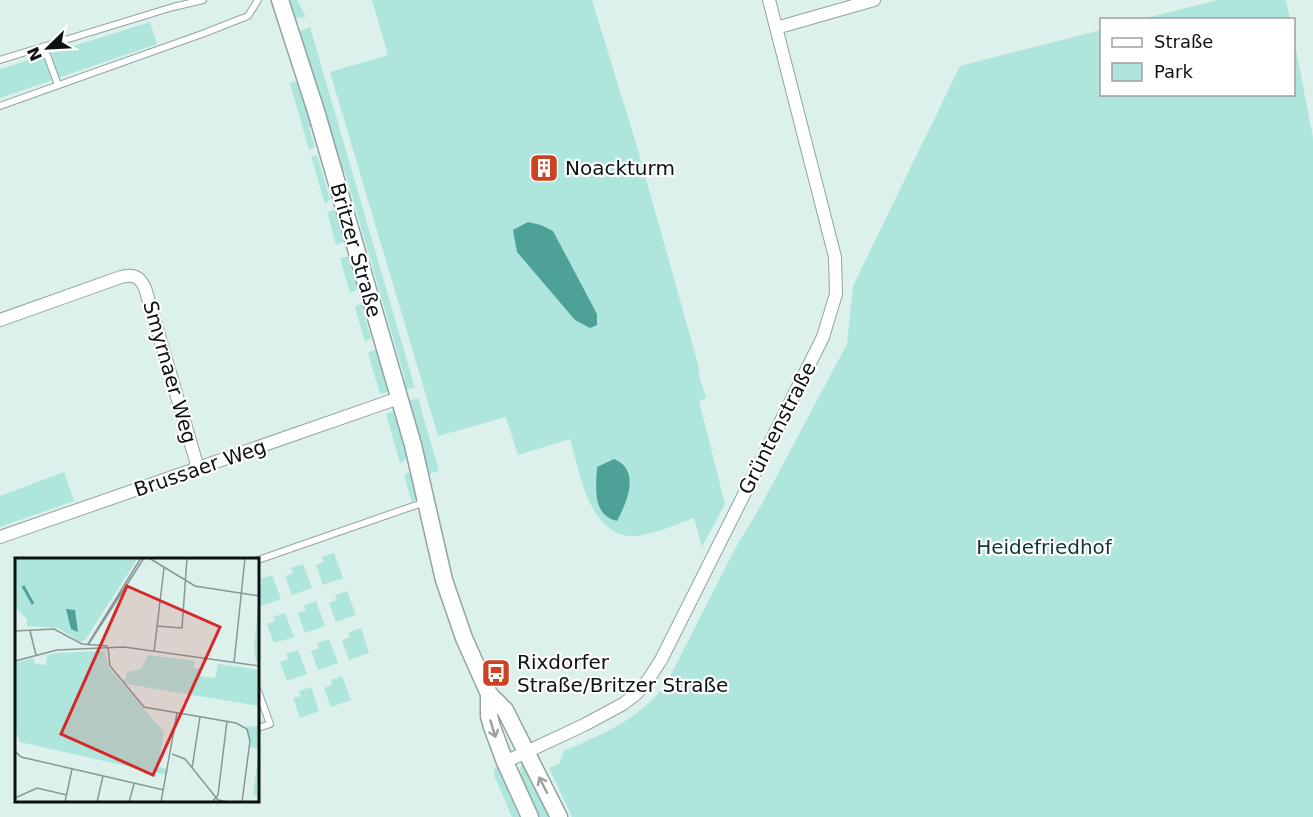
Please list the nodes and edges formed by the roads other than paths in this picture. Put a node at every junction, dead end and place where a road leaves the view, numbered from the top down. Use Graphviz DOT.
graph roads {
  1 [pos="203,0"];
  2 [pos="258,0"];
  3 [pos="280,0"];
  4 [pos="769,0"];
  5 [pos="874,0"];
  6 [pos="776,28"];
  7 [pos="44,47"];
  8 [pos="0,60"];
  9 [pos="58,85"];
  10 [pos="0,106"];
  11 [pos="0,320"];
  12 [pos="399,398"];
  13 [pos="198,468"];
  14 [pos="426,502"];
  15 [pos="0,537"];
  16 [pos="260,559"];
  17 [pos="489,694"];
  18 [pos="260,699"];
  19 [pos="260,727"];
  20 [pos="526,752"];
  21 [pos="505,762"];
  22 [pos="530,817"];
  23 [pos="559,817"];
  1 -- 7 [label="lane"];
  2 -- 9 [label="lane"];
  3 -- 12 [label="main road, Britzer Straße"];
  4 -- 6 [label="street, Grüntenstraße"];
  5 -- 6 [label="street"];
  6 -- 20 [label="street, Grüntenstraße"];
  7 -- 8 [label="lane"];
  7 -- 9 [label="lane"];
  9 -- 10 [label="lane"];
  11 -- 13 [label="street, Smyrnaer Weg"];
  12 -- 13 [label="street, Brussaer Weg"];
  12 -- 14 [label="main road, Britzer Straße"];
  13 -- 15 [label="street, Brussaer Weg"];
  14 -- 16 [label="lane"];
  14 -- 17 [label="main road, Britzer Straße"];
  17 -- 20 [label="main road, Britzer Straße"];
  17 -- 21 [label="main road, Britzer Straße, one-way"];
  18 -- 19 [label="lane"];
  20 -- 21 [label="street, Grüntenstraße"];
  23 -- 20 [label="main road, Britzer Straße, one-way"];
  21 -- 22 [label="main road, Britzer Straße"];
}
